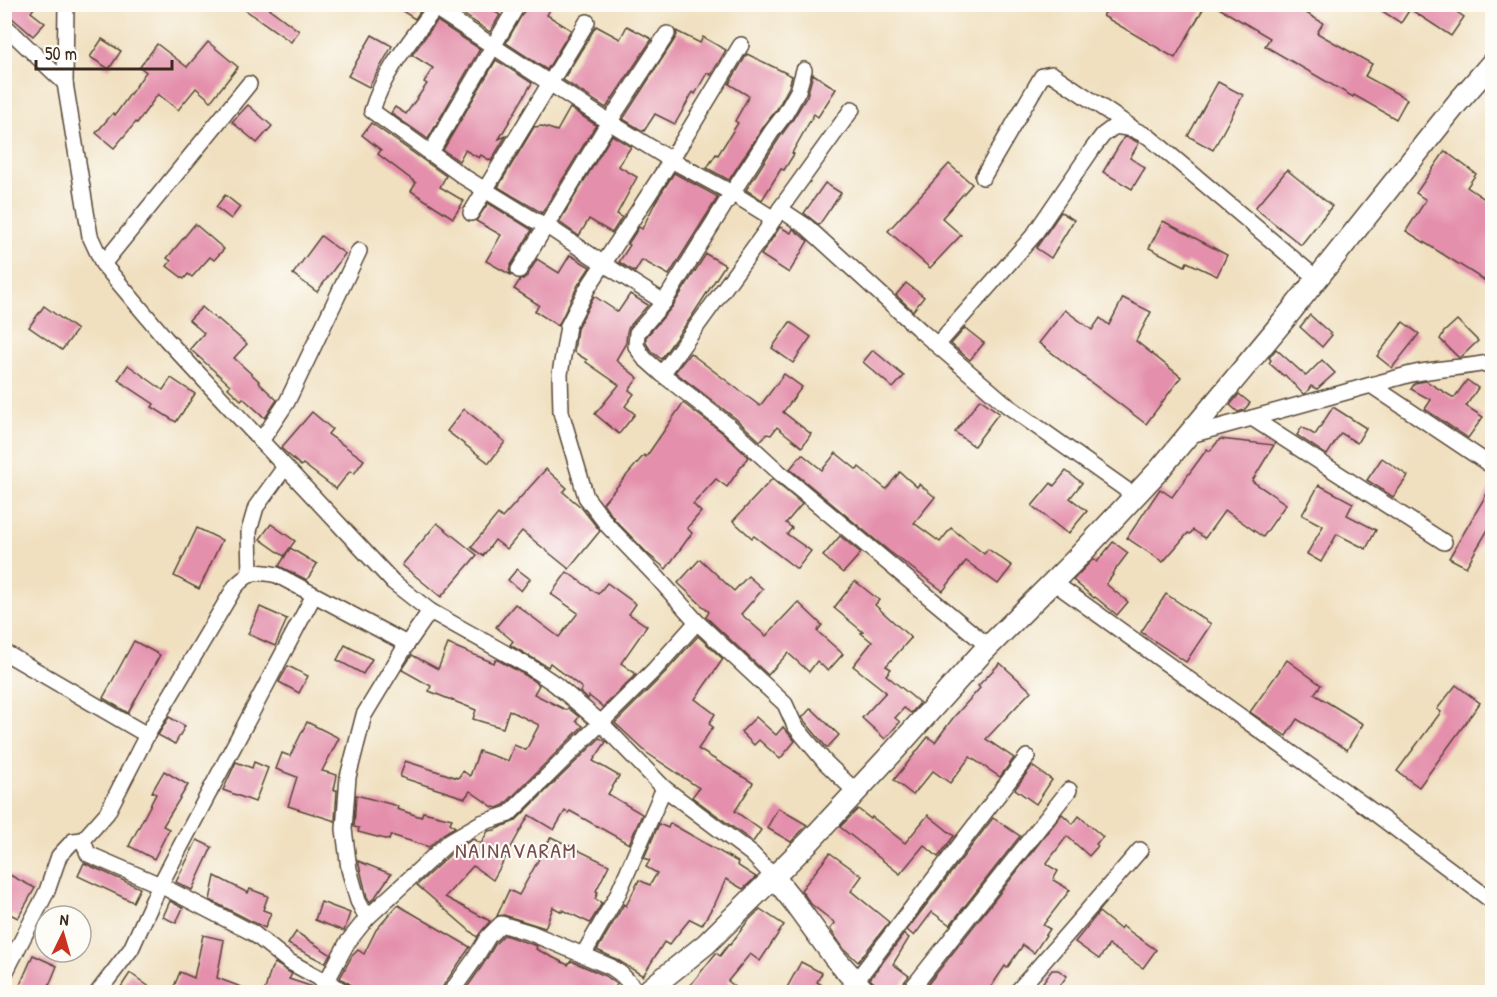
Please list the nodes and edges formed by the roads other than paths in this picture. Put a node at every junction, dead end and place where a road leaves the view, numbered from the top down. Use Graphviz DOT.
graph roads {
  1 [pos="66,4"];
  2 [pos="518,4"];
  3 [pos="436,6"];
  4 [pos="587,22"];
  5 [pos="4,25"];
  6 [pos="667,34"];
  7 [pos="492,45"];
  8 [pos="741,45"];
  9 [pos="1492,63"];
  10 [pos="804,70"];
  11 [pos="65,83"];
  12 [pos="550,83"];
  13 [pos="249,84"];
  14 [pos="852,109"];
  15 [pos="609,122"];
  16 [pos="1134,129"];
  17 [pos="430,153"];
  18 [pos="671,160"];
  19 [pos="983,177"];
  20 [pos="485,190"];
  21 [pos="732,193"];
  22 [pos="471,213"];
  23 [pos="777,214"];
  24 [pos="547,226"];
  25 [pos="359,251"];
  26 [pos="104,264"];
  27 [pos="604,264"];
  28 [pos="519,270"];
  29 [pos="1317,278"];
  30 [pos="664,302"];
  31 [pos="937,345"];
  32 [pos="1492,362"];
  33 [pos="662,374"];
  34 [pos="1371,385"];
  35 [pos="1252,418"];
  36 [pos="1187,437"];
  37 [pos="261,441"];
  38 [pos="1492,466"];
  39 [pos="285,467"];
  40 [pos="1135,496"];
  41 [pos="1444,542"];
  42 [pos="250,575"];
  43 [pos="1053,582"];
  44 [pos="314,595"];
  45 [pos="430,611"];
  46 [pos="697,622"];
  47 [pos="407,644"];
  48 [pos="989,646"];
  49 [pos="4,652"];
  50 [pos="600,723"];
  51 [pos="147,735"];
  52 [pos="1027,757"];
  53 [pos="664,788"];
  54 [pos="1069,790"];
  55 [pos="856,792"];
  56 [pos="83,840"];
  57 [pos="1140,850"];
  58 [pos="774,877"];
  59 [pos="160,885"];
  60 [pos="1492,901"];
  61 [pos="367,918"];
  62 [pos="583,955"];
  63 [pos="4,975"];
  64 [pos="323,987"];
  65 [pos="860,987"];
  66 [pos="650,990"];
  67 [pos="98,993"];
  68 [pos="345,993"];
  69 [pos="451,993"];
  70 [pos="909,993"];
  71 [pos="1017,993"];
  1 -- 11 [label="street"];
  2 -- 7 [label="street"];
  3 -- 7 [label="street"];
  3 -- 17 [label="street"];
  4 -- 12 [label="street"];
  5 -- 11 [label="street"];
  6 -- 15 [label="street"];
  7 -- 12 [label="street"];
  7 -- 17 [label="street"];
  8 -- 18 [label="street"];
  9 -- 29 [label="main road"];
  10 -- 21 [label="street"];
  11 -- 26 [label="street"];
  12 -- 15 [label="street"];
  12 -- 20 [label="street"];
  13 -- 26 [label="street"];
  14 -- 23 [label="street"];
  15 -- 18 [label="street"];
  15 -- 24 [label="street"];
  16 -- 19 [label="street"];
  16 -- 29 [label="street"];
  16 -- 31 [label="street"];
  17 -- 20 [label="street"];
  18 -- 21 [label="street"];
  18 -- 27 [label="street"];
  20 -- 22 [label="street"];
  20 -- 24 [label="street"];
  21 -- 23 [label="street"];
  21 -- 30 [label="street"];
  23 -- 31 [label="street"];
  23 -- 33 [label="street"];
  24 -- 27 [label="street"];
  24 -- 28 [label="street"];
  25 -- 37 [label="street"];
  26 -- 37 [label="street"];
  27 -- 30 [label="street"];
  27 -- 46 [label="street"];
  29 -- 36 [label="main road"];
  30 -- 33 [label="street"];
  31 -- 40 [label="street"];
  32 -- 34 [label="street"];
  33 -- 48 [label="street"];
  34 -- 35 [label="street"];
  34 -- 38 [label="street"];
  35 -- 36 [label="street"];
  35 -- 41 [label="street"];
  36 -- 40 [label="main road"];
  37 -- 39 [label="street"];
  39 -- 42 [label="street"];
  39 -- 45 [label="street"];
  40 -- 43 [label="main road"];
  42 -- 44 [label="street"];
  42 -- 51 [label="street"];
  43 -- 48 [label="main road"];
  43 -- 60 [label="street"];
  44 -- 47 [label="street"];
  44 -- 59 [label="street"];
  45 -- 47 [label="street"];
  45 -- 50 [label="street"];
  46 -- 50 [label="street"];
  46 -- 55 [label="street"];
  47 -- 61 [label="street"];
  48 -- 55 [label="main road"];
  49 -- 51 [label="street"];
  50 -- 53 [label="street"];
  50 -- 61 [label="street"];
  51 -- 56 [label="street"];
  52 -- 65 [label="street"];
  53 -- 58 [label="street"];
  53 -- 62 [label="street"];
  54 -- 70 [label="street"];
  55 -- 58 [label="main road"];
  56 -- 59 [label="street"];
  56 -- 63 [label="street"];
  57 -- 71 [label="street"];
  58 -- 65 [label="main road"];
  58 -- 66 [label="main road"];
  59 -- 64 [label="street"];
  59 -- 67 [label="street"];
  61 -- 64 [label="street"];
  62 -- 66 [label="street"];
  62 -- 69 [label="street"];
  64 -- 68 [label="street"];
}
